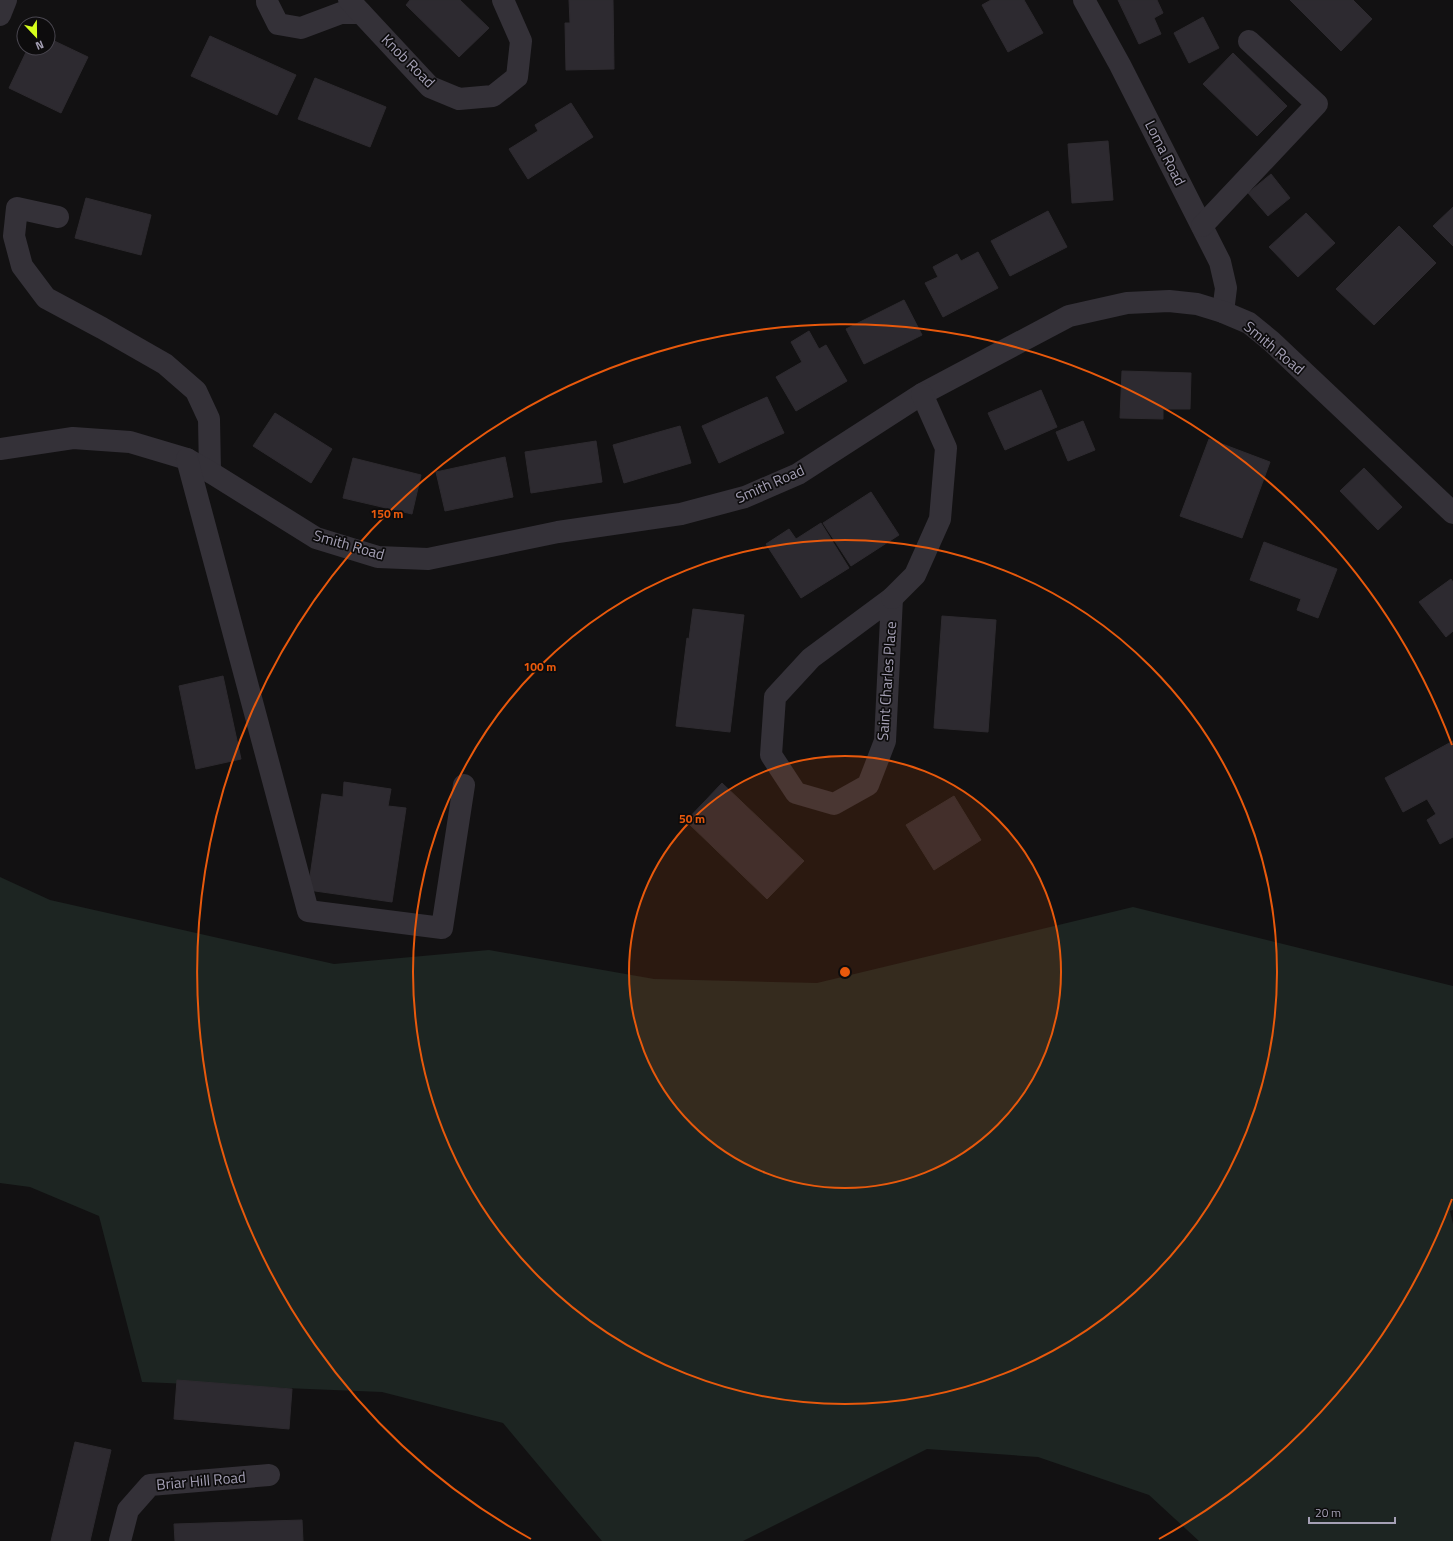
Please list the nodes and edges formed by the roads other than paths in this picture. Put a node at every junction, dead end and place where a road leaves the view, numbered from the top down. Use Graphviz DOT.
graph roads {
  1 [pos="6,0"];
  2 [pos="267,0"];
  3 [pos="503,0"];
  4 [pos="1084,0"];
  5 [pos="355,6"];
  6 [pos="0,15"];
  7 [pos="1249,41"];
  8 [pos="58,217"];
  9 [pos="1202,226"];
  10 [pos="1223,312"];
  11 [pos="922,394"];
  12 [pos="0,449"];
  13 [pos="187,460"];
  14 [pos="210,472"];
  15 [pos="1453,513"];
  16 [pos="892,598"];
  17 [pos="464,785"];
  18 [pos="269,1475"];
  19 [pos="120,1541"];
  1 -- 6 [label="street"];
  2 -- 5 [label="street, Knob Road"];
  3 -- 5 [label="street, Knob Road"];
  4 -- 9 [label="street, Loma Road"];
  7 -- 9 [label="street"];
  8 -- 14 [label="street"];
  9 -- 10 [label="street, Loma Road"];
  10 -- 11 [label="street, Smith Road"];
  10 -- 15 [label="street, Smith Road"];
  11 -- 14 [label="street, Smith Road"];
  11 -- 16 [label="street, Saint Charles Place"];
  12 -- 13 [label="street, Smith Road"];
  13 -- 14 [label="street, Smith Road"];
  13 -- 17 [label="street"];
  16 -- 16 [label="street, Saint Charles Place"];
  18 -- 19 [label="street, Briar Hill Road"];
}
